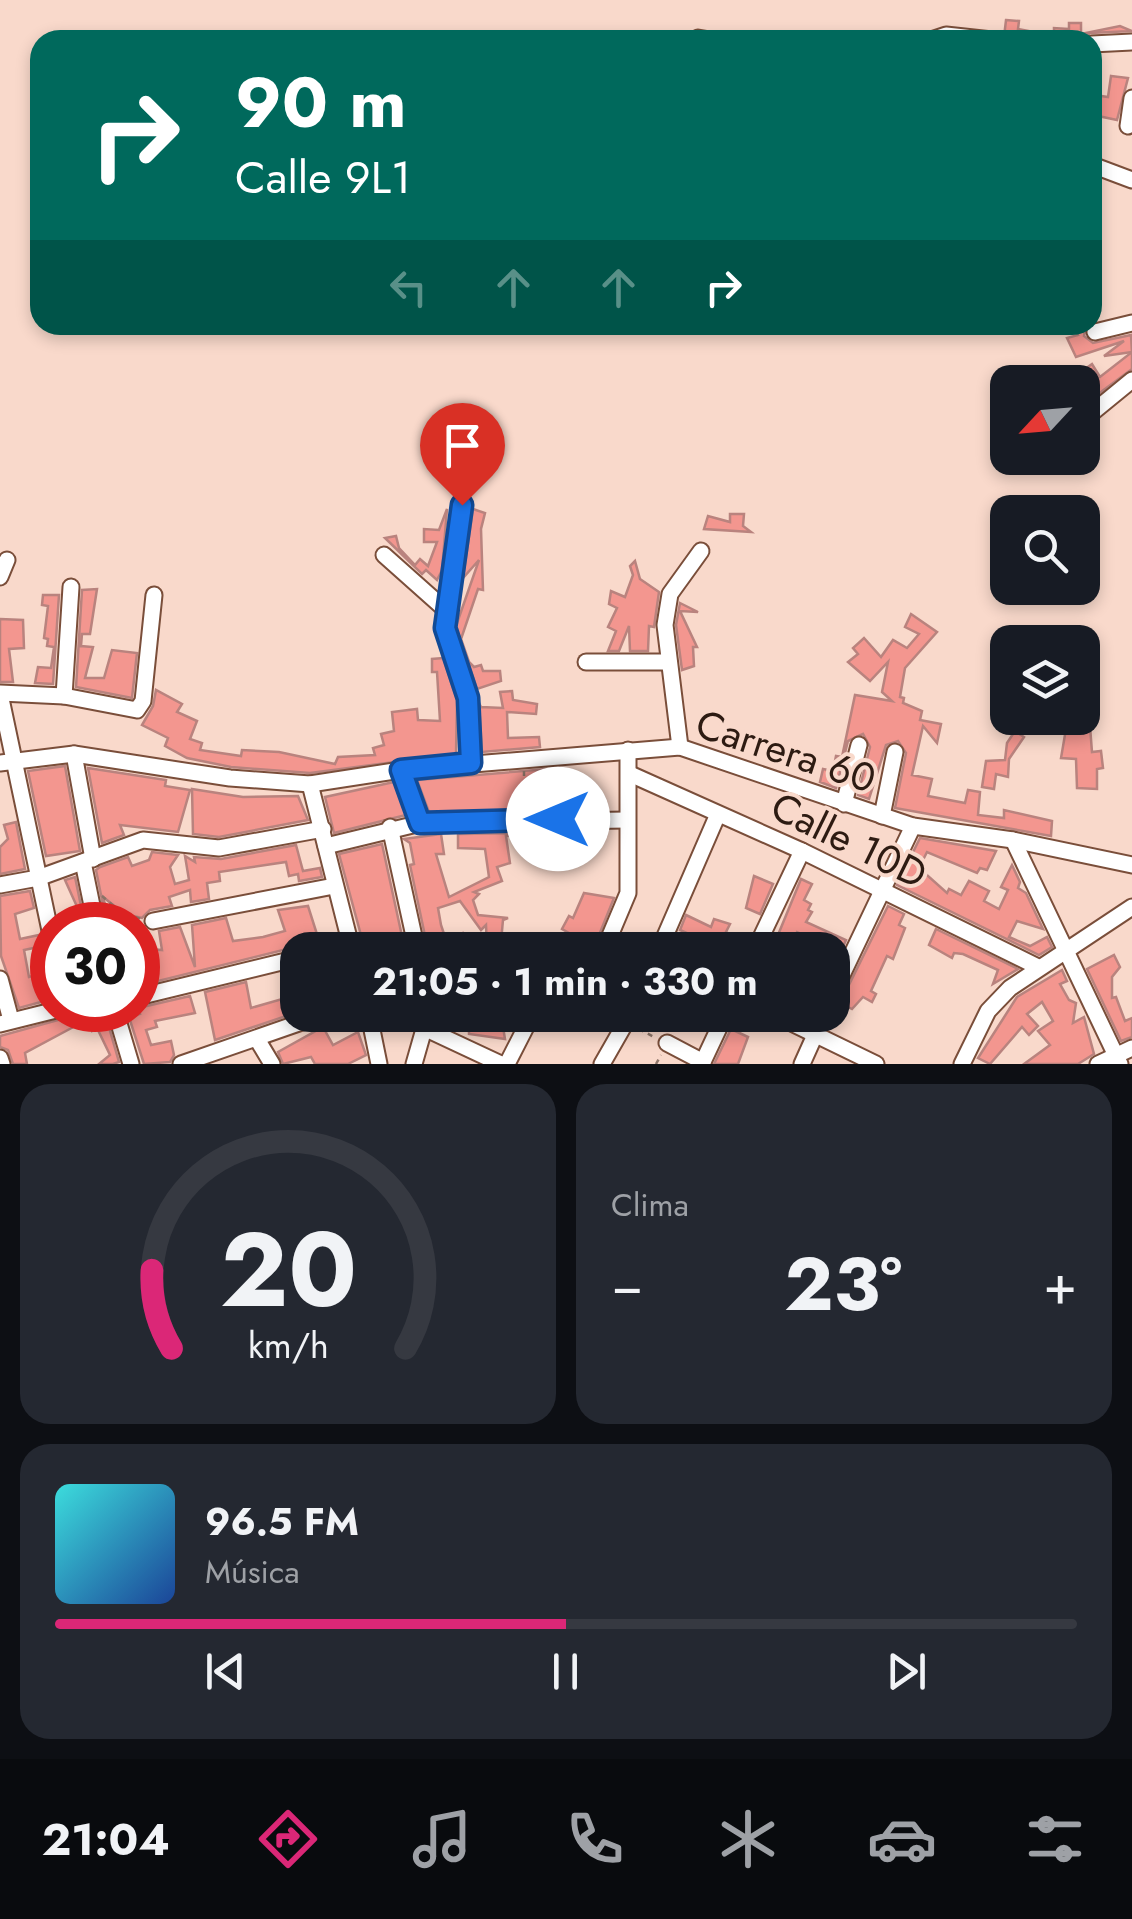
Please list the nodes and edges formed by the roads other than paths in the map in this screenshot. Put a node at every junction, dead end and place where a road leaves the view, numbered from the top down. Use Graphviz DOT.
graph roads {
  1 [pos="1132,42"];
  2 [pos="1102,44"];
  3 [pos="1132,98"];
  4 [pos="1128,126"];
  5 [pos="1102,169"];
  6 [pos="1132,180"];
  7 [pos="1132,323"];
  8 [pos="1102,330"];
  9 [pos="1132,380"];
  10 [pos="1100,406"];
  11 [pos="462,505"];
  12 [pos="701,552"];
  13 [pos="384,555"];
  14 [pos="7,560"];
  15 [pos="0,577"];
  16 [pos="70,588"];
  17 [pos="154,595"];
  18 [pos="448,612"];
  19 [pos="586,662"];
  20 [pos="669,662"];
  21 [pos="0,693"];
  22 [pos="64,696"];
  23 [pos="860,745"];
  24 [pos="680,747"];
  25 [pos="628,750"];
  26 [pos="895,752"];
  27 [pos="74,754"];
  28 [pos="17,758"];
  29 [pos="0,762"];
  30 [pos="471,763"];
  31 [pos="401,770"];
  32 [pos="630,774"];
  33 [pos="310,784"];
  34 [pos="844,804"];
  35 [pos="718,814"];
  36 [pos="882,816"];
  37 [pos="627,820"];
  38 [pos="420,823"];
  39 [pos="913,826"];
  40 [pos="390,827"];
  41 [pos="322,829"];
  42 [pos="1013,840"];
  43 [pos="326,846"];
  44 [pos="802,851"];
  45 [pos="88,861"];
  46 [pos="1132,865"];
  47 [pos="38,878"];
  48 [pos="0,885"];
  49 [pos="334,886"];
  50 [pos="882,892"];
  51 [pos="43,902"];
  52 [pos="92,902"];
  53 [pos="1132,907"];
  54 [pos="160,919"];
  55 [pos="347,932"];
  56 [pos="414,932"];
  57 [pos="613,932"];
  58 [pos="666,932"];
  59 [pos="764,932"];
  60 [pos="1064,951"];
  61 [pos="850,959"];
  62 [pos="280,962"];
  63 [pos="1038,967"];
  64 [pos="0,979"];
  65 [pos="160,991"];
  66 [pos="6,1022"];
  67 [pos="122,1032"];
  68 [pos="280,1032"];
  69 [pos="373,1032"];
  70 [pos="423,1032"];
  71 [pos="446,1032"];
  72 [pos="522,1032"];
  73 [pos="620,1032"];
  74 [pos="717,1032"];
  75 [pos="815,1033"];
  76 [pos="257,1040"];
  77 [pos="668,1044"];
  78 [pos="1132,1048"];
  79 [pos="378,1060"];
  80 [pos="1118,1060"];
  81 [pos="267,1062"];
  82 [pos="703,1063"];
  83 [pos="132,1064"];
  84 [pos="181,1064"];
  85 [pos="359,1064"];
  86 [pos="414,1064"];
  87 [pos="504,1064"];
  88 [pos="602,1064"];
  89 [pos="802,1064"];
  90 [pos="876,1064"];
  91 [pos="962,1064"];
  92 [pos="1098,1064"];
  1 -- 2 [label="street"];
  3 -- 4 [label="street"];
  5 -- 6 [label="street"];
  7 -- 8 [label="street"];
  9 -- 10 [label="street"];
  11 -- 18 [label="street"];
  12 -- 20 [label="street"];
  13 -- 18 [label="street"];
  14 -- 15 [label="street"];
  16 -- 22 [label="street"];
  17 -- 22 [label="street"];
  18 -- 30 [label="street"];
  19 -- 20 [label="street"];
  20 -- 24 [label="street"];
  21 -- 22 [label="street"];
  21 -- 28 [label="street"];
  23 -- 34 [label="street"];
  24 -- 25 [label="street, Carrera 60"];
  24 -- 34 [label="street, Carrera 60"];
  25 -- 30 [label="street, Carrera 60"];
  25 -- 32 [label="street"];
  26 -- 36 [label="street"];
  27 -- 28 [label="street, Carrera 60"];
  27 -- 33 [label="street, Carrera 60"];
  27 -- 45 [label="street"];
  28 -- 29 [label="street, Carrera 60"];
  28 -- 47 [label="street"];
  30 -- 31 [label="street, Carrera 60"];
  31 -- 33 [label="street, Carrera 60"];
  31 -- 38 [label="street"];
  32 -- 35 [label="street, Calle 10D"];
  32 -- 37 [label="street"];
  33 -- 41 [label="street"];
  34 -- 36 [label="street, Carrera 60"];
  35 -- 44 [label="street, Calle 10D"];
  35 -- 58 [label="street"];
  36 -- 39 [label="street, Carrera 60"];
  37 -- 38 [label="street"];
  37 -- 57 [label="street"];
  38 -- 40 [label="street"];
  39 -- 42 [label="street, Carrera 60"];
  39 -- 50 [label="street"];
  40 -- 43 [label="street"];
  40 -- 56 [label="street"];
  41 -- 43 [label="street"];
  41 -- 45 [label="street"];
  42 -- 46 [label="street, Carrera 60"];
  42 -- 60 [label="street"];
  43 -- 49 [label="street"];
  44 -- 50 [label="street, Calle 10D"];
  44 -- 59 [label="street"];
  45 -- 47 [label="street"];
  45 -- 52 [label="street"];
  47 -- 48 [label="street"];
  47 -- 51 [label="street"];
  49 -- 54 [label="street"];
  49 -- 55 [label="street"];
  50 -- 61 [label="street"];
  50 -- 63 [label="street, Calle 10D"];
  53 -- 60 [label="street"];
  60 -- 63 [label="street"];
  60 -- 80 [label="street"];
  62 -- 65 [label="street"];
  63 -- 91 [label="street"];
  64 -- 66 [label="street"];
  67 -- 83 [label="street"];
  68 -- 76 [label="street"];
  69 -- 79 [label="street"];
  70 -- 86 [label="street"];
  71 -- 87 [label="street"];
  72 -- 87 [label="street"];
  73 -- 88 [label="street"];
  74 -- 82 [label="street"];
  75 -- 89 [label="street"];
  75 -- 90 [label="street"];
  76 -- 81 [label="street"];
  76 -- 84 [label="street"];
  77 -- 82 [label="street"];
  78 -- 80 [label="street"];
  79 -- 85 [label="street"];
  80 -- 92 [label="street"];
}
